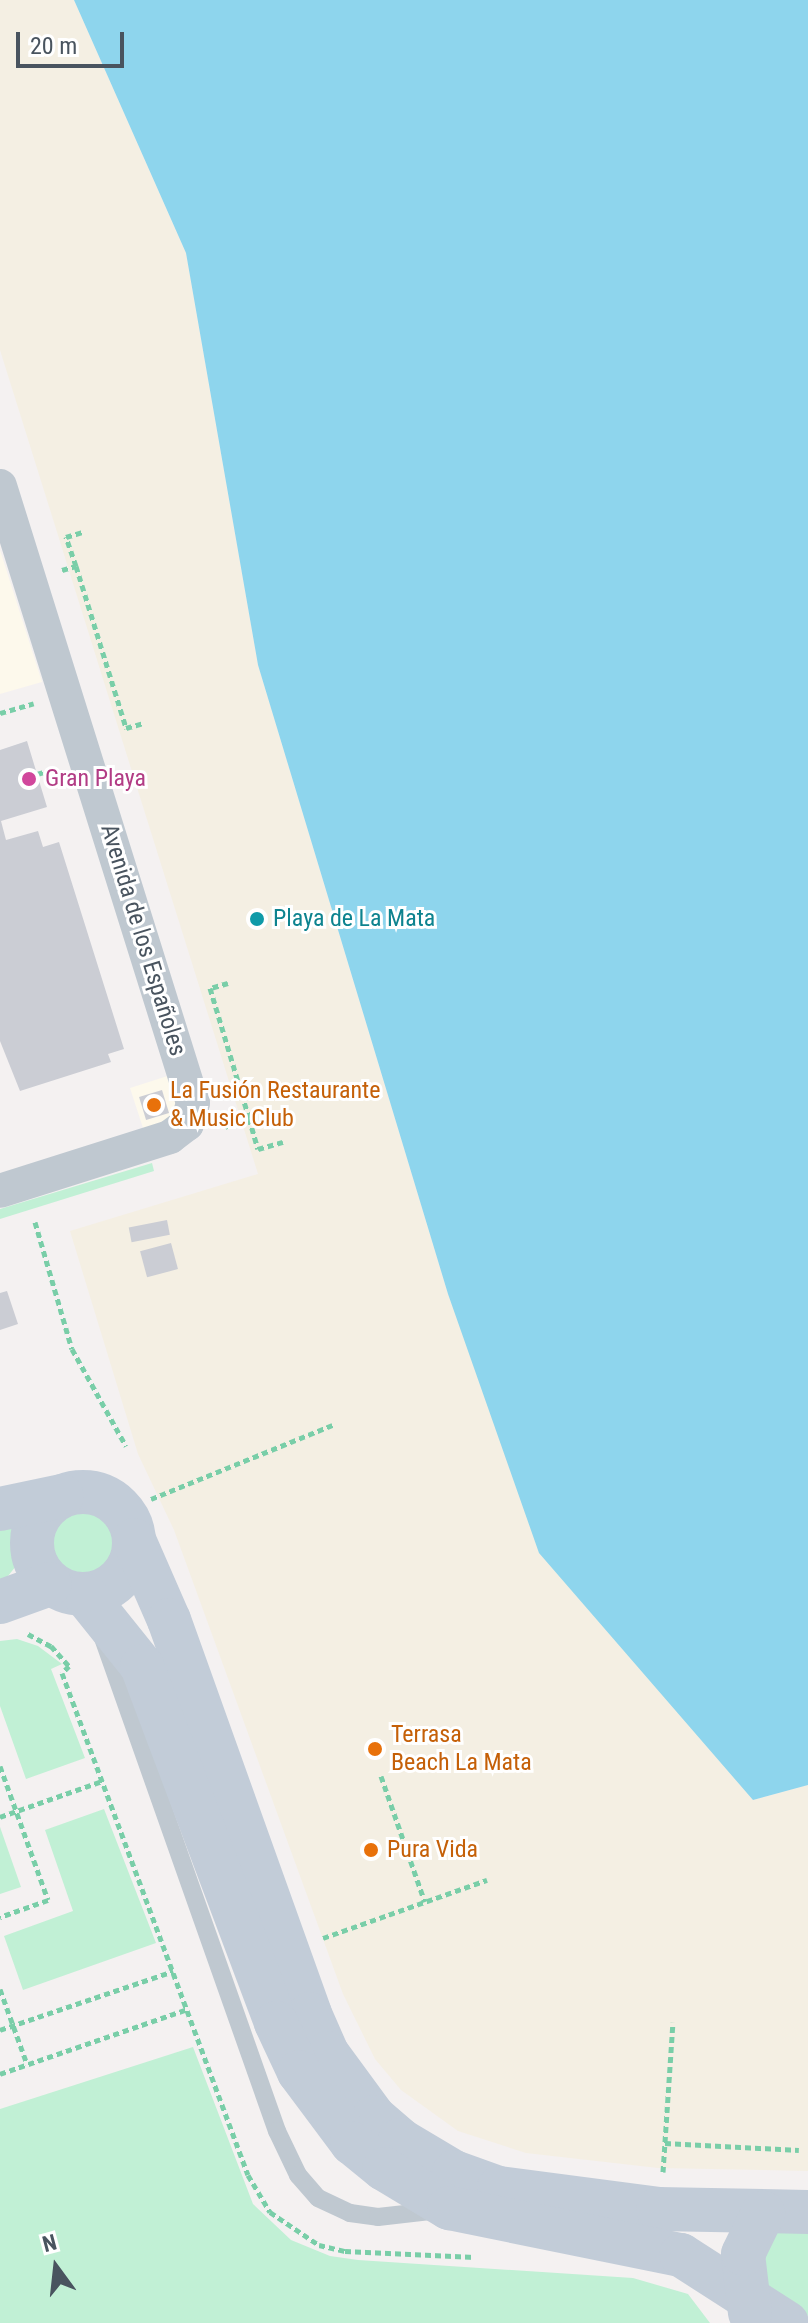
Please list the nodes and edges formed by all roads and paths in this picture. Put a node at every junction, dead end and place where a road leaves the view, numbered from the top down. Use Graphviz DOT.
graph roads {
  1 [pos="0,486"];
  2 [pos="82,532"];
  3 [pos="143,723"];
  4 [pos="228,983"];
  5 [pos="249,1118"];
  6 [pos="225,1127"];
  7 [pos="283,1142"];
  8 [pos="0,1191"];
  9 [pos="35,1222"];
  10 [pos="332,1425"];
  11 [pos="126,1446"];
  12 [pos="62,1496"];
  13 [pos="151,1499"];
  14 [pos="0,1509"];
  15 [pos="134,1540"];
  16 [pos="77,1594"];
  17 [pos="0,1602"];
  18 [pos="0,1766"];
  19 [pos="381,1776"];
  20 [pos="102,1781"];
  21 [pos="16,1811"];
  22 [pos="0,1817"];
  23 [pos="487,1880"];
  24 [pos="425,1902"];
  25 [pos="0,1917"];
  26 [pos="315,1941"];
  27 [pos="173,1971"];
  28 [pos="0,1989"];
  29 [pos="188,2009"];
  30 [pos="673,2022"];
  31 [pos="13,2025"];
  32 [pos="0,2030"];
  33 [pos="27,2064"];
  34 [pos="0,2074"];
  35 [pos="665,2143"];
  36 [pos="799,2150"];
  37 [pos="648,2175"];
  38 [pos="449,2208"];
  39 [pos="808,2212"];
  40 [pos="763,2213"];
  41 [pos="750,2311"];
  42 [pos="787,2323"];
  1 -- 8 [label="street, Avenida de los Españoles"];
  2 -- 3 [label="path"];
  4 -- 5 [label="path"];
  5 -- 6 [label="path"];
  5 -- 7 [label="path"];
  9 -- 11 [label="path"];
  10 -- 13 [label="path"];
  12 -- 14 [label="street"];
  12 -- 15 [label="street"];
  12 -- 16 [label="street"];
  15 -- 16 [label="street"];
  15 -- 40 [label="street"];
  16 -- 17 [label="street"];
  16 -- 38 [label="street"];
  16 -- 38 [label="lane"];
  18 -- 21 [label="path"];
  19 -- 24 [label="path"];
  20 -- 21 [label="path"];
  21 -- 22 [label="path"];
  21 -- 25 [label="path"];
  23 -- 24 [label="path"];
  24 -- 26 [label="path"];
  27 -- 31 [label="path"];
  28 -- 31 [label="path"];
  29 -- 33 [label="path"];
  30 -- 35 [label="path"];
  31 -- 32 [label="path"];
  31 -- 33 [label="path"];
  33 -- 34 [label="path"];
  35 -- 36 [label="path"];
  35 -- 37 [label="path"];
  38 -- 41 [label="street"];
  39 -- 40 [label="street"];
  40 -- 41 [label="street"];
  41 -- 42 [label="street"];
}
